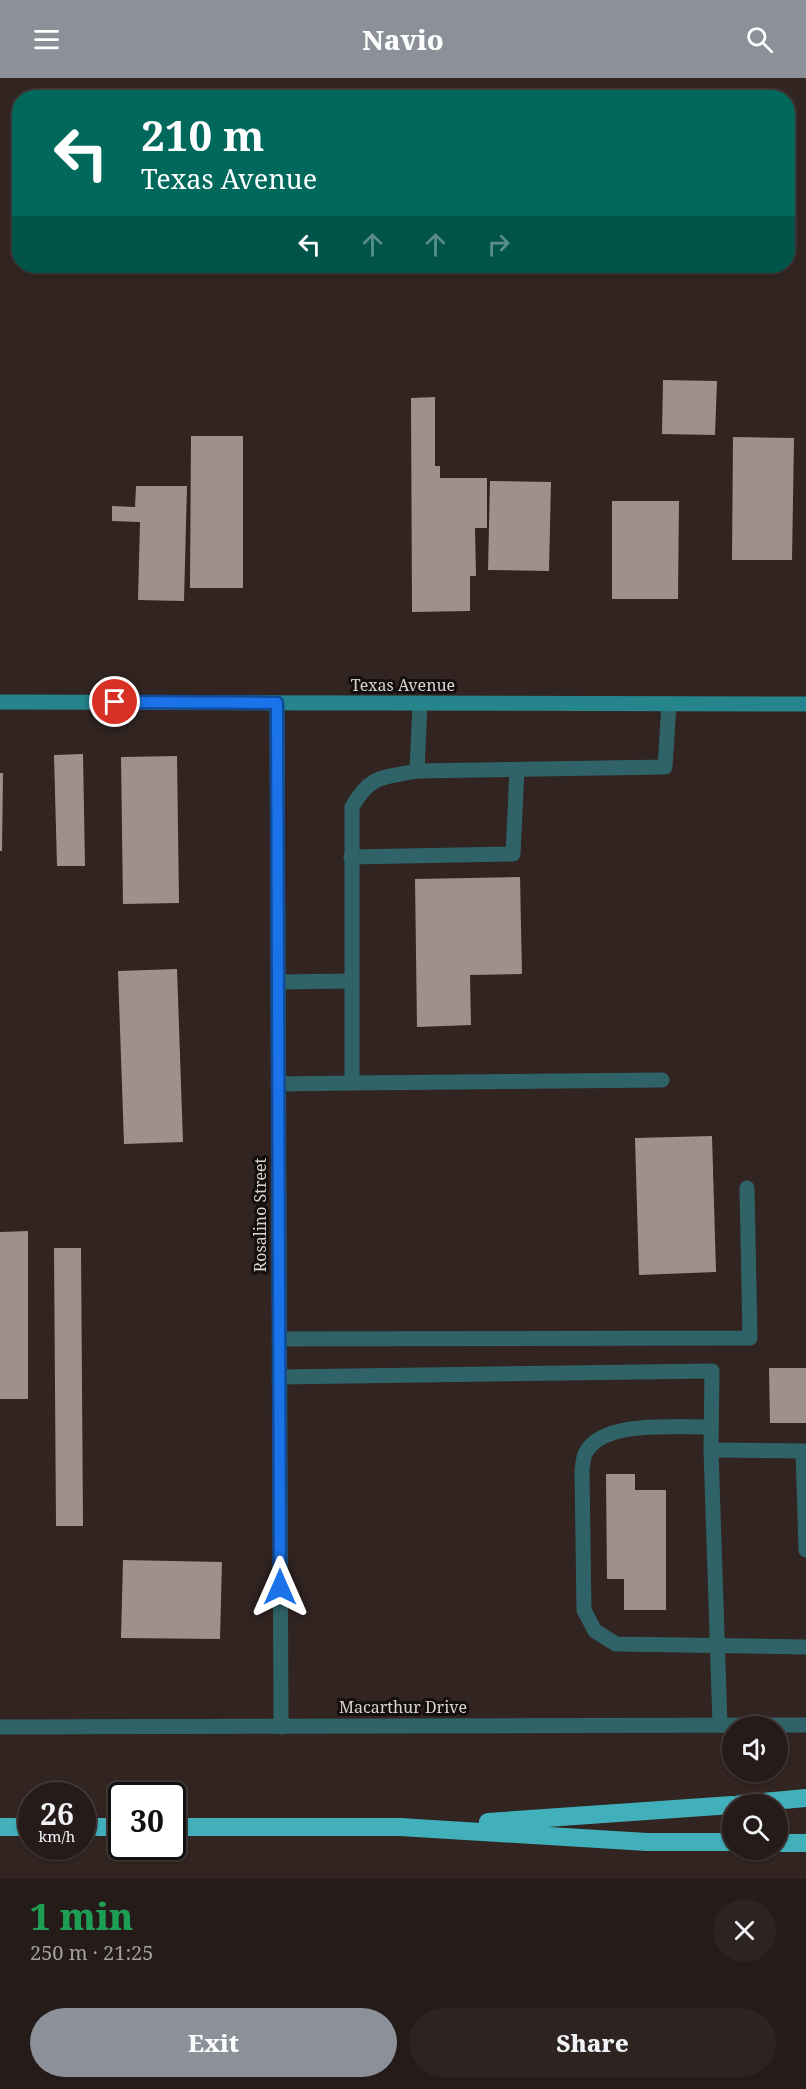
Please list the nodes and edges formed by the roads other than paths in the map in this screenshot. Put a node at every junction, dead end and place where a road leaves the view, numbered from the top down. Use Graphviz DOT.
graph roads {
  1 [pos="0,702"];
  2 [pos="277,703"];
  3 [pos="420,703"];
  4 [pos="669,704"];
  5 [pos="806,704"];
  6 [pos="517,770"];
  7 [pos="417,771"];
  8 [pos="351,857"];
  9 [pos="351,981"];
  10 [pos="278,982"];
  11 [pos="662,1080"];
  12 [pos="352,1083"];
  13 [pos="278,1084"];
  14 [pos="747,1188"];
  15 [pos="279,1339"];
  16 [pos="279,1377"];
  17 [pos="711,1427"];
  18 [pos="711,1450"];
  19 [pos="806,1551"];
  20 [pos="717,1646"];
  21 [pos="806,1647"];
  22 [pos="720,1725"];
  23 [pos="806,1725"];
  24 [pos="0,1727"];
  25 [pos="281,1727"];
  26 [pos="806,1798"];
  27 [pos="788,1800"];
  28 [pos="722,1806"];
  29 [pos="0,1827"];
  30 [pos="18,1827"];
  31 [pos="186,1827"];
  32 [pos="400,1827"];
  33 [pos="722,1842"];
  34 [pos="788,1842"];
  35 [pos="806,1843"];
  1 -- 2 [label="street, Texas Avenue"];
  2 -- 3 [label="street, Texas Avenue"];
  2 -- 10 [label="street, Rosalino Street"];
  3 -- 4 [label="street, Texas Avenue"];
  3 -- 7 [label="street"];
  4 -- 5 [label="street, Texas Avenue"];
  4 -- 6 [label="street"];
  6 -- 7 [label="street"];
  6 -- 8 [label="street"];
  7 -- 8 [label="street"];
  8 -- 9 [label="street"];
  9 -- 10 [label="street"];
  9 -- 12 [label="street"];
  10 -- 13 [label="street, Rosalino Street"];
  11 -- 12 [label="street"];
  12 -- 13 [label="street"];
  13 -- 15 [label="street, Rosalino Street"];
  14 -- 15 [label="street"];
  15 -- 16 [label="street, Rosalino Street"];
  16 -- 17 [label="street"];
  16 -- 25 [label="street, Rosalino Street"];
  17 -- 18 [label="street"];
  17 -- 20 [label="street"];
  18 -- 19 [label="street"];
  18 -- 20 [label="street"];
  20 -- 21 [label="street"];
  20 -- 22 [label="street"];
  22 -- 23 [label="street, Macarthur Drive"];
  22 -- 25 [label="street, Macarthur Drive"];
  24 -- 25 [label="street, Macarthur Drive"];
  26 -- 27 [label="highway"];
  28 -- 32 [label="highway"];
  29 -- 30 [label="highway"];
  31 -- 32 [label="highway"];
  32 -- 33 [label="highway"];
  34 -- 35 [label="highway"];
}
